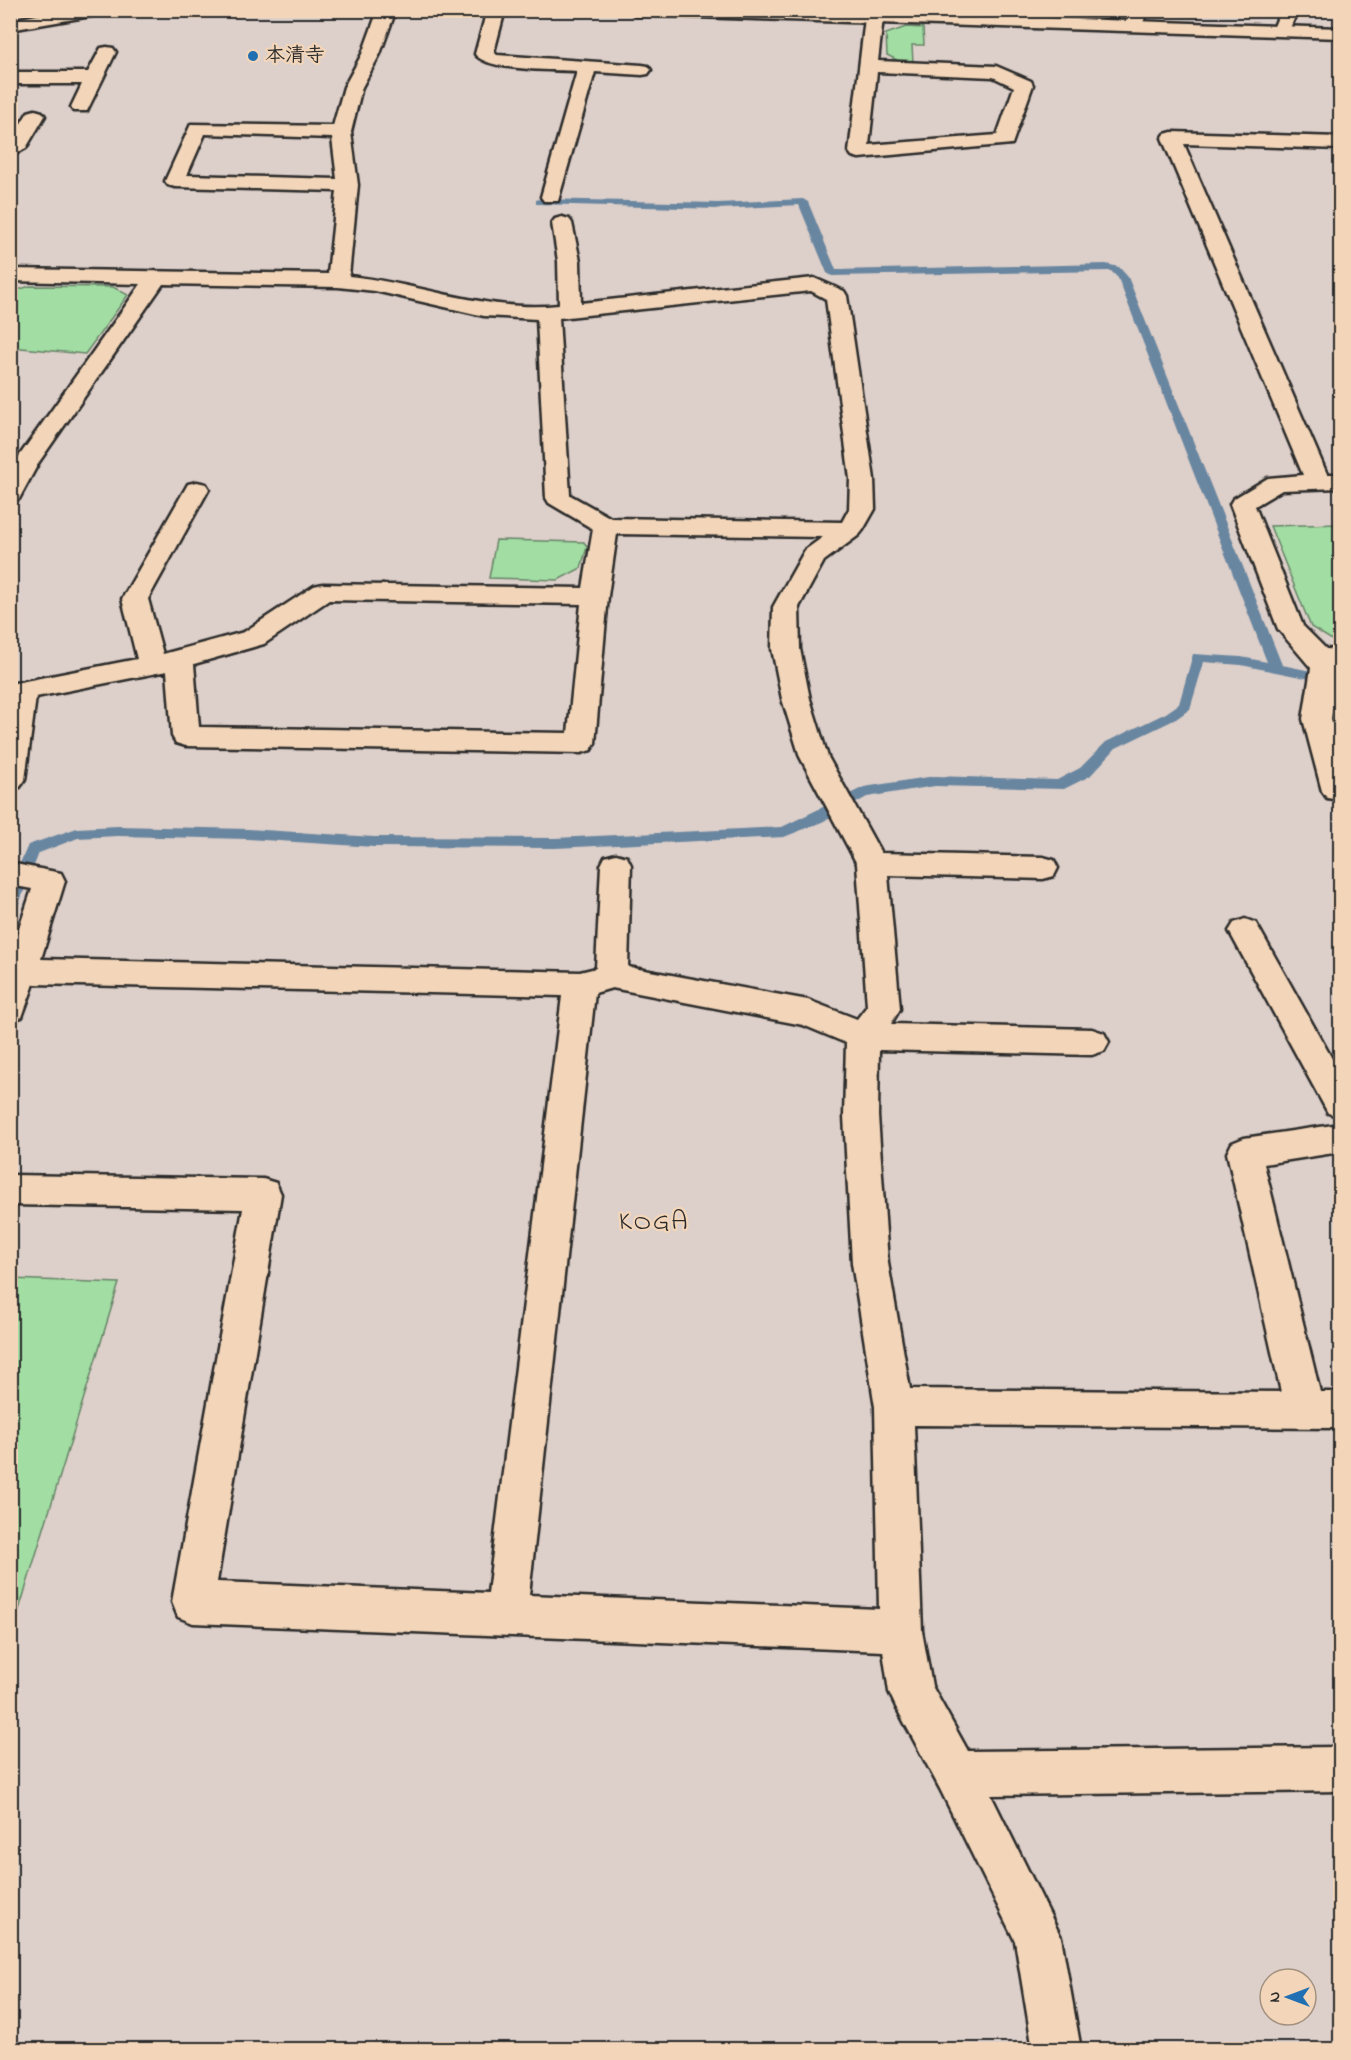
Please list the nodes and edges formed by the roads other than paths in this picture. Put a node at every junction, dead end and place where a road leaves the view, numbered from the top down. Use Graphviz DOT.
graph roads {
  1 [pos="97,10"];
  2 [pos="387,10"];
  3 [pos="496,10"];
  4 [pos="634,10"];
  5 [pos="1290,10"];
  6 [pos="977,17"];
  7 [pos="874,18"];
  8 [pos="1137,18"];
  9 [pos="10,25"];
  10 [pos="1281,31"];
  11 [pos="1341,33"];
  12 [pos="107,52"];
  13 [pos="868,66"];
  14 [pos="587,67"];
  15 [pos="642,70"];
  16 [pos="10,78"];
  17 [pos="94,78"];
  18 [pos="80,107"];
  19 [pos="35,116"];
  20 [pos="341,132"];
  21 [pos="1341,143"];
  22 [pos="10,151"];
  23 [pos="348,185"];
  24 [pos="551,197"];
  25 [pos="562,223"];
  26 [pos="10,275"];
  27 [pos="157,277"];
  28 [pos="338,281"];
  29 [pos="559,312"];
  30 [pos="1329,481"];
  31 [pos="197,489"];
  32 [pos="10,494"];
  33 [pos="606,526"];
  34 [pos="850,530"];
  35 [pos="595,596"];
  36 [pos="180,659"];
  37 [pos="152,665"];
  38 [pos="1327,669"];
  39 [pos="17,692"];
  40 [pos="10,780"];
  41 [pos="1337,791"];
  42 [pos="873,864"];
  43 [pos="616,865"];
  44 [pos="1043,868"];
  45 [pos="20,876"];
  46 [pos="1245,931"];
  47 [pos="22,971"];
  48 [pos="596,980"];
  49 [pos="10,1008"];
  50 [pos="863,1035"];
  51 [pos="1092,1042"];
  52 [pos="1341,1103"];
  53 [pos="1341,1138"];
  54 [pos="10,1190"];
  55 [pos="894,1407"];
  56 [pos="1323,1410"];
  57 [pos="506,1614"];
  58 [pos="901,1631"];
  59 [pos="1341,1769"];
  60 [pos="956,1773"];
  61 [pos="1057,2049"];
  1 -- 9 [label="street"];
  2 -- 20 [label="street"];
  3 -- 14 [label="street"];
  4 -- 7 [label="street"];
  5 -- 10 [label="street"];
  6 -- 7 [label="street"];
  6 -- 8 [label="street"];
  7 -- 13 [label="street"];
  8 -- 10 [label="street"];
  10 -- 11 [label="street"];
  12 -- 17 [label="street"];
  13 -- 13 [label="street"];
  14 -- 15 [label="street"];
  14 -- 24 [label="street"];
  16 -- 17 [label="street"];
  17 -- 18 [label="street"];
  19 -- 22 [label="street"];
  20 -- 23 [label="street"];
  20 -- 23 [label="street"];
  21 -- 30 [label="street"];
  23 -- 28 [label="street"];
  25 -- 29 [label="street"];
  26 -- 27 [label="street"];
  27 -- 28 [label="street"];
  27 -- 32 [label="street"];
  28 -- 29 [label="street"];
  29 -- 33 [label="street"];
  29 -- 34 [label="street"];
  30 -- 38 [label="street"];
  31 -- 37 [label="street"];
  33 -- 34 [label="street"];
  33 -- 35 [label="street"];
  34 -- 42 [label="street"];
  35 -- 36 [label="street"];
  35 -- 36 [label="street"];
  36 -- 37 [label="street"];
  37 -- 39 [label="street"];
  38 -- 41 [label="street"];
  39 -- 40 [label="street"];
  42 -- 44 [label="street"];
  42 -- 50 [label="street"];
  43 -- 48 [label="street"];
  45 -- 47 [label="street"];
  46 -- 52 [label="street"];
  47 -- 48 [label="street"];
  47 -- 49 [label="street"];
  48 -- 50 [label="street"];
  48 -- 57 [label="street"];
  50 -- 51 [label="street"];
  50 -- 55 [label="street"];
  53 -- 56 [label="street"];
  54 -- 57 [label="street"];
  55 -- 56 [label="street"];
  55 -- 58 [label="street"];
  57 -- 58 [label="street"];
  58 -- 60 [label="street"];
  59 -- 60 [label="street"];
  60 -- 61 [label="street"];
}
